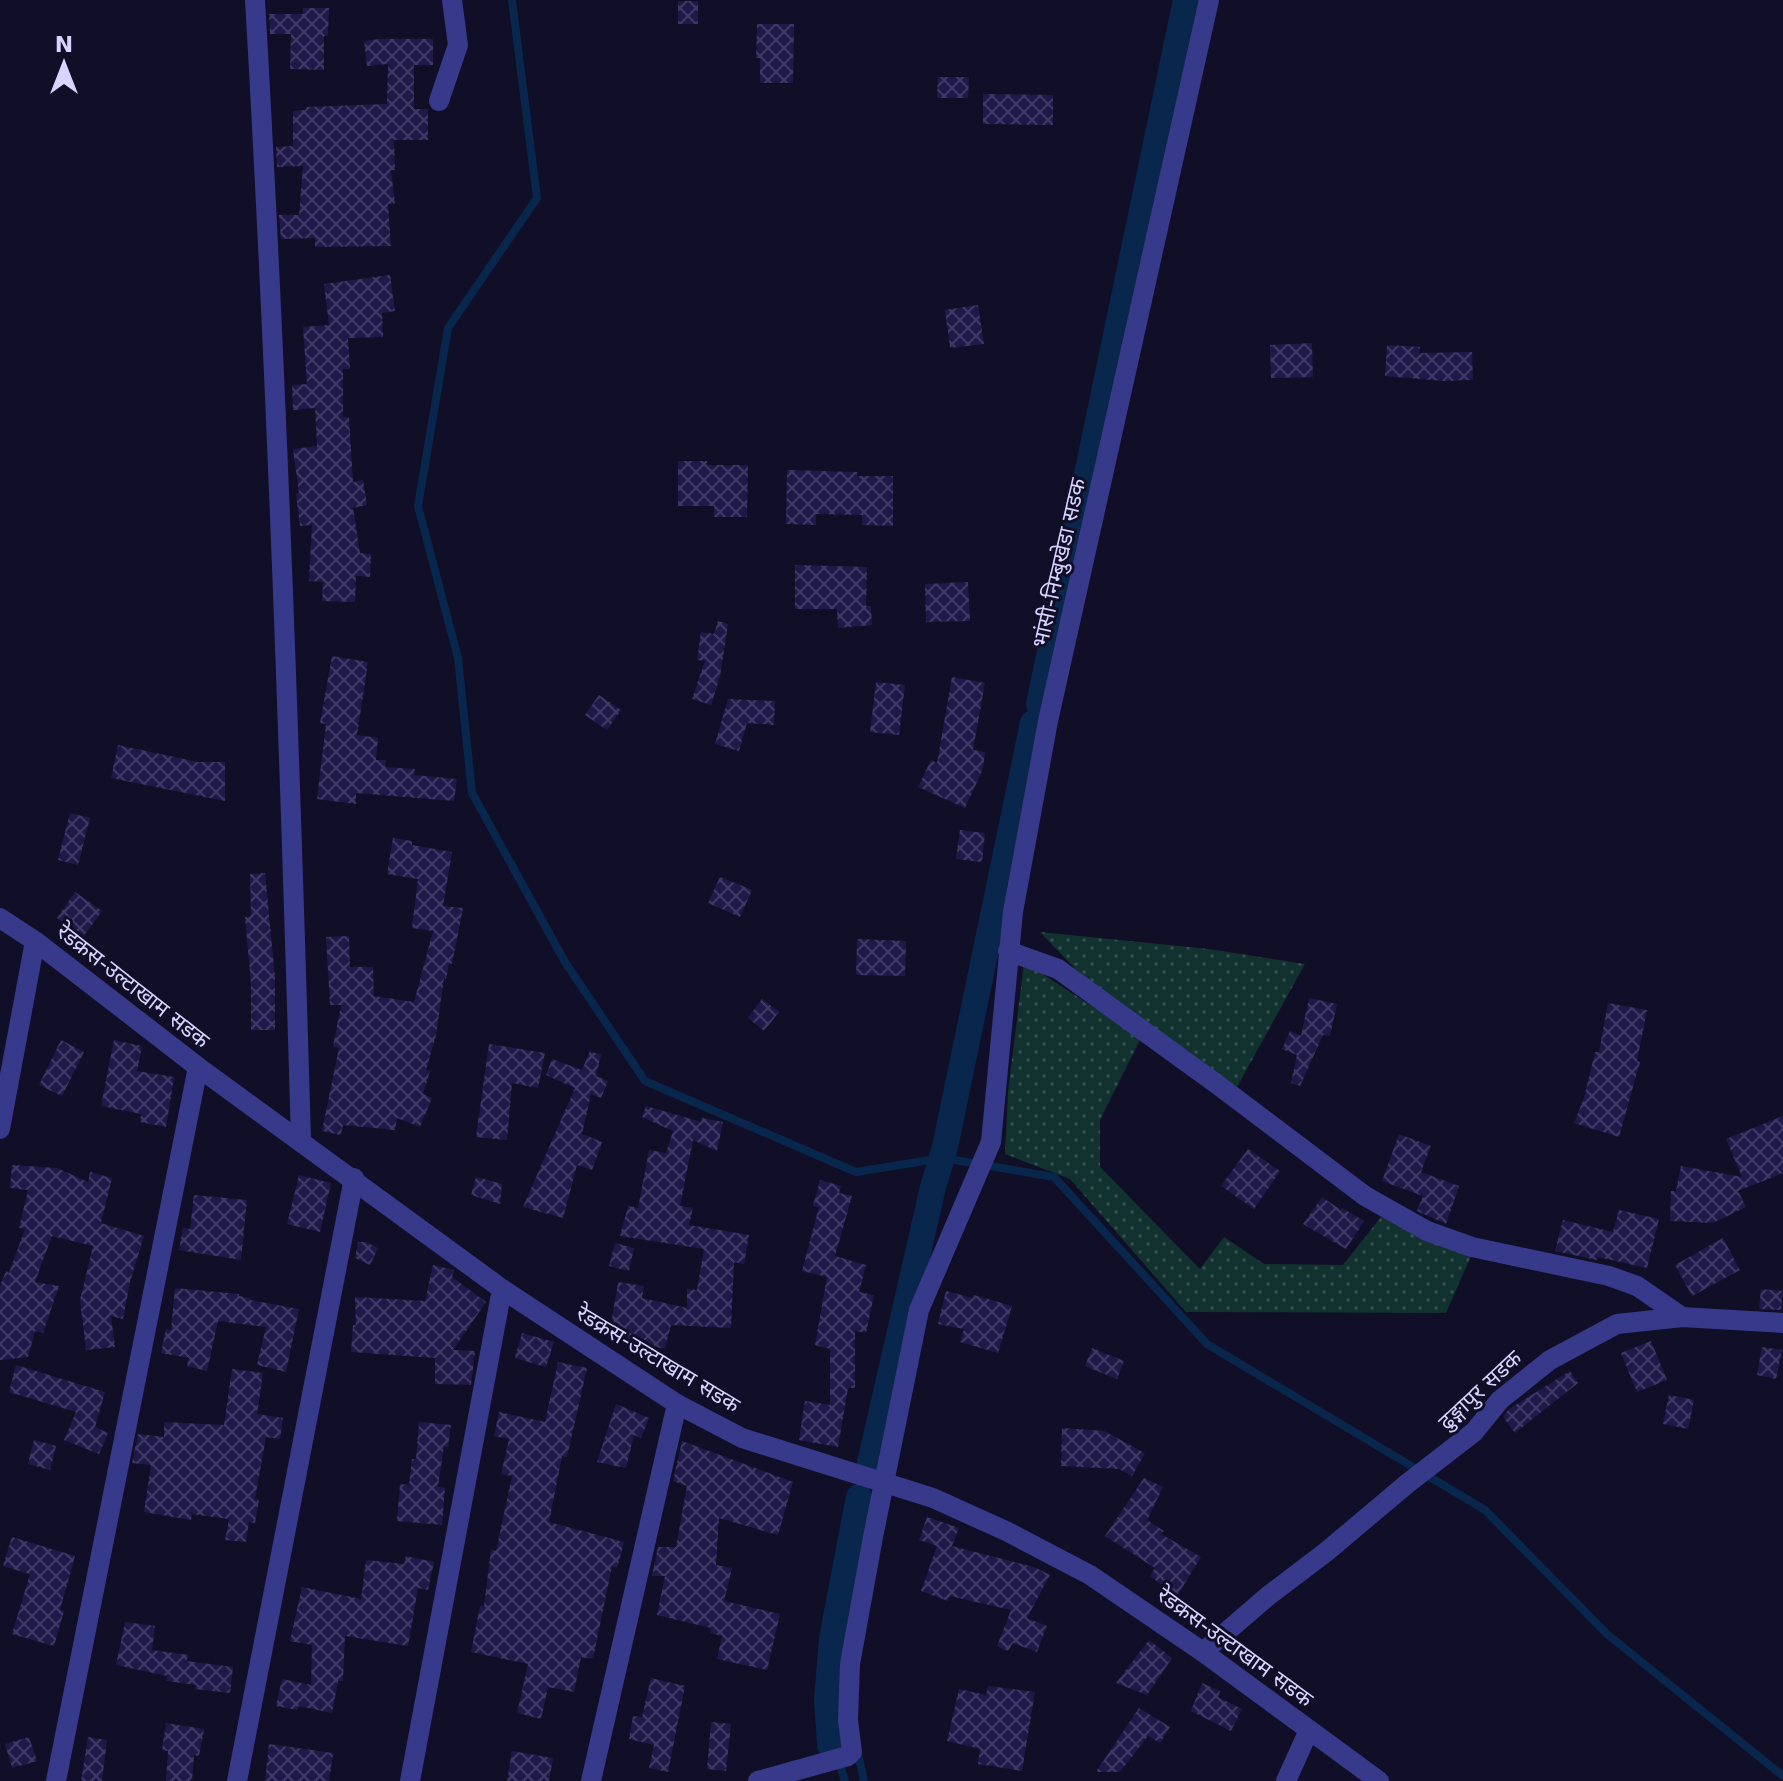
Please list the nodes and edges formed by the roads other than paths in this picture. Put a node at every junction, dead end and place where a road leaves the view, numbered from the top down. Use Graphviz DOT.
graph roads {
  1 [pos="255,0"];
  2 [pos="452,0"];
  3 [pos="1209,0"];
  4 [pos="439,101"];
  5 [pos="0,918"];
  6 [pos="35,941"];
  7 [pos="1008,951"];
  8 [pos="198,1067"];
  9 [pos="0,1129"];
  10 [pos="301,1140"];
  11 [pos="354,1178"];
  12 [pos="502,1289"];
  13 [pos="1682,1317"];
  14 [pos="1783,1323"];
  15 [pos="677,1404"];
  16 [pos="885,1481"];
  17 [pos="1203,1652"];
  18 [pos="1309,1730"];
  19 [pos="56,1781"];
  20 [pos="237,1781"];
  21 [pos="410,1781"];
  22 [pos="591,1781"];
  23 [pos="758,1781"];
  24 [pos="1286,1781"];
  25 [pos="1379,1781"];
  1 -- 10 [label="street"];
  2 -- 4 [label="street"];
  3 -- 7 [label="street, भांसी-निम्बुखेडा सडक"];
  5 -- 6 [label="street, रेडक्रस-उल्टाखाम सडक"];
  6 -- 8 [label="street, रेडक्रस-उल्टाखाम सडक"];
  6 -- 9 [label="street"];
  7 -- 13 [label="street"];
  7 -- 16 [label="street, भांसी-निम्बुखेडा सडक"];
  8 -- 10 [label="street, रेडक्रस-उल्टाखाम सडक"];
  8 -- 19 [label="street"];
  10 -- 11 [label="street, रेडक्रस-उल्टाखाम सडक"];
  11 -- 12 [label="street, रेडक्रस-उल्टाखाम सडक"];
  11 -- 20 [label="street"];
  12 -- 15 [label="street, रेडक्रस-उल्टाखाम सडक"];
  12 -- 21 [label="street"];
  13 -- 14 [label="street, ढुङ्गापुर सडक"];
  13 -- 17 [label="street, ढुङ्गापुर सडक"];
  15 -- 16 [label="street, रेडक्रस-उल्टाखाम सडक"];
  15 -- 22 [label="street"];
  16 -- 17 [label="street, रेडक्रस-उल्टाखाम सडक"];
  16 -- 23 [label="street"];
  17 -- 18 [label="street, रेडक्रस-उल्टाखाम सडक"];
  18 -- 24 [label="street"];
  18 -- 25 [label="street, रेडक्रस-उल्टाखाम सडक"];
}
